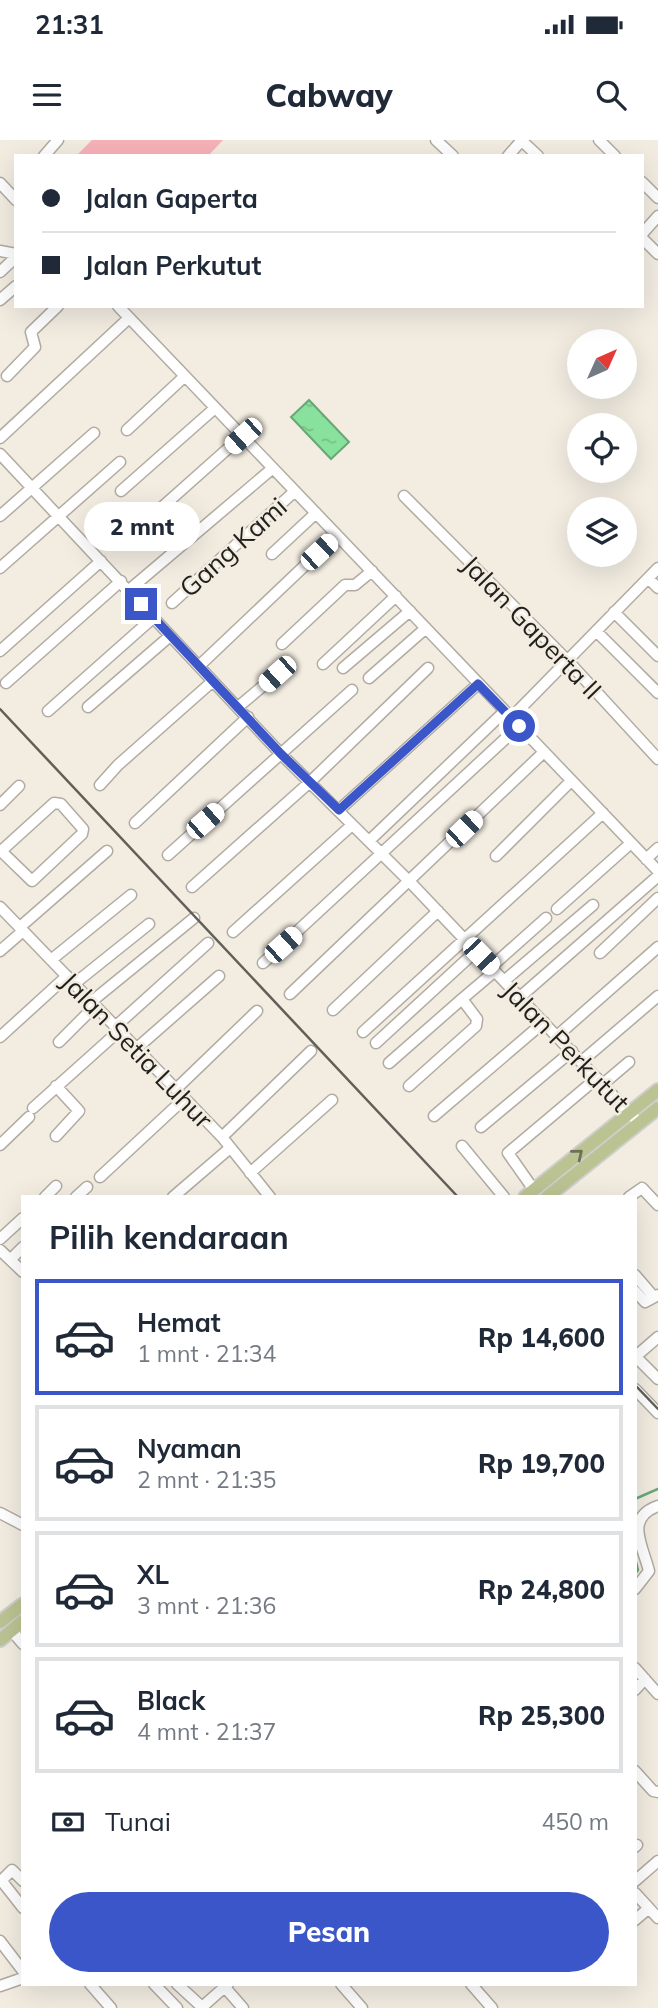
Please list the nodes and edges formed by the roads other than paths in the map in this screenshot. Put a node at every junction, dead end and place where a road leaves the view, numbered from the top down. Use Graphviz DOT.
graph roads {
  1 [pos="58,140"];
  2 [pos="436,140"];
  3 [pos="522,140"];
  4 [pos="599,140"];
  5 [pos="46,154"];
  6 [pos="451,154"];
  7 [pos="510,154"];
  8 [pos="536,154"];
  9 [pos="613,154"];
  10 [pos="644,184"];
  11 [pos="658,198"];
  12 [pos="658,216"];
  13 [pos="644,234"];
  14 [pos="644,238"];
  15 [pos="658,254"];
  16 [pos="14,258"];
  17 [pos="0,272"];
  18 [pos="56,308"];
  19 [pos="120,308"];
  20 [pos="129,318"];
  21 [pos="7,376"];
  22 [pos="185,376"];
  23 [pos="215,408"];
  24 [pos="127,430"];
  25 [pos="94,433"];
  26 [pos="243,436"];
  27 [pos="0,438"];
  28 [pos="0,454"];
  29 [pos="120,462"];
  30 [pos="273,468"];
  31 [pos="31,487"];
  32 [pos="121,491"];
  33 [pos="295,492"];
  34 [pos="404,496"];
  35 [pos="316,513"];
  36 [pos="0,516"];
  37 [pos="59,516"];
  38 [pos="142,525"];
  39 [pos="337,535"];
  40 [pos="272,554"];
  41 [pos="101,561"];
  42 [pos="0,568"];
  43 [pos="658,568"];
  44 [pos="372,571"];
  45 [pos="648,578"];
  46 [pos="121,581"];
  47 [pos="658,588"];
  48 [pos="129,590"];
  49 [pos="396,596"];
  50 [pos="172,603"];
  51 [pos="410,611"];
  52 [pos="614,612"];
  53 [pos="153,618"];
  54 [pos="426,628"];
  55 [pos="596,631"];
  56 [pos="170,636"];
  57 [pos="282,644"];
  58 [pos="0,651"];
  59 [pos="658,656"];
  60 [pos="567,660"];
  61 [pos="323,664"];
  62 [pos="288,665"];
  63 [pos="199,666"];
  64 [pos="343,668"];
  65 [pos="428,668"];
  66 [pos="369,678"];
  67 [pos="213,681"];
  68 [pos="6,683"];
  69 [pos="478,684"];
  70 [pos="352,690"];
  71 [pos="658,693"];
  72 [pos="88,707"];
  73 [pos="238,707"];
  74 [pos="48,711"];
  75 [pos="508,714"];
  76 [pos="248,717"];
  77 [pos="519,726"];
  78 [pos="544,752"];
  79 [pos="281,754"];
  80 [pos="658,759"];
  81 [pos="571,781"];
  82 [pos="310,782"];
  83 [pos="100,785"];
  84 [pos="19,786"];
  85 [pos="0,805"];
  86 [pos="339,810"];
  87 [pos="603,813"];
  88 [pos="135,823"];
  89 [pos="352,825"];
  90 [pos="369,841"];
  91 [pos="631,843"];
  92 [pos="658,848"];
  93 [pos="1,851"];
  94 [pos="107,851"];
  95 [pos="167,855"];
  96 [pos="382,856"];
  97 [pos="496,856"];
  98 [pos="646,859"];
  99 [pos="658,874"];
  100 [pos="410,882"];
  101 [pos="192,887"];
  102 [pos="131,895"];
  103 [pos="658,898"];
  104 [pos="593,905"];
  105 [pos="1,909"];
  106 [pos="557,909"];
  107 [pos="438,911"];
  108 [pos="194,918"];
  109 [pos="546,918"];
  110 [pos="149,924"];
  111 [pos="21,929"];
  112 [pos="233,932"];
  113 [pos="464,939"];
  114 [pos="208,943"];
  115 [pos="658,947"];
  116 [pos="0,951"];
  117 [pos="476,951"];
  118 [pos="600,953"];
  119 [pos="51,960"];
  120 [pos="263,963"];
  121 [pos="493,969"];
  122 [pos="219,976"];
  123 [pos="70,980"];
  124 [pos="504,981"];
  125 [pos="290,994"];
  126 [pos="658,996"];
  127 [pos="520,997"];
  128 [pos="462,999"];
  129 [pos="93,1004"];
  130 [pos="333,1010"];
  131 [pos="257,1011"];
  132 [pos="544,1022"];
  133 [pos="118,1028"];
  134 [pos="363,1032"];
  135 [pos="558,1036"];
  136 [pos="0,1037"];
  137 [pos="59,1042"];
  138 [pos="376,1043"];
  139 [pos="137,1048"];
  140 [pos="311,1051"];
  141 [pos="572,1051"];
  142 [pos="582,1061"];
  143 [pos="629,1062"];
  144 [pos="389,1063"];
  145 [pos="600,1081"];
  146 [pos="56,1086"];
  147 [pos="409,1086"];
  148 [pos="176,1089"];
  149 [pos="658,1090"];
  150 [pos="185,1098"];
  151 [pos="332,1100"];
  152 [pos="658,1108"];
  153 [pos="630,1112"];
  154 [pos="434,1116"];
  155 [pos="639,1123"];
  156 [pos="481,1127"];
  157 [pos="56,1136"];
  158 [pos="222,1137"];
  159 [pos="0,1145"];
  160 [pos="462,1146"];
  161 [pos="230,1148"];
  162 [pos="250,1173"];
  163 [pos="100,1177"];
  164 [pos="57,1186"];
  165 [pos="88,1187"];
  166 [pos="530,1194"];
  167 [pos="47,1195"];
  168 [pos="78,1195"];
  169 [pos="175,1195"];
  170 [pos="268,1195"];
  171 [pos="502,1195"];
  172 [pos="553,1195"];
  173 [pos="632,1195"];
  174 [pos="658,1205"];
  175 [pos="21,1220"];
  176 [pos="0,1239"];
  177 [pos="21,1249"];
  178 [pos="0,1250"];
  179 [pos="11,1259"];
  180 [pos="21,1270"];
  181 [pos="637,1283"];
  182 [pos="656,1295"];
  183 [pos="658,1337"];
  184 [pos="637,1356"];
  185 [pos="658,1380"];
  186 [pos="637,1391"];
  187 [pos="658,1413"];
  188 [pos="658,1506"];
  189 [pos="0,1513"];
  190 [pos="21,1524"];
  191 [pos="637,1525"];
  192 [pos="637,1536"];
  193 [pos="637,1585"];
  194 [pos="21,1606"];
  195 [pos="0,1622"];
  196 [pos="21,1623"];
  197 [pos="12,1631"];
  198 [pos="0,1640"];
  199 [pos="21,1642"];
  200 [pos="637,1670"];
  201 [pos="645,1679"];
  202 [pos="637,1688"];
  203 [pos="657,1690"];
  204 [pos="637,1773"];
  205 [pos="658,1792"];
  206 [pos="658,1861"];
  207 [pos="21,1879"];
  208 [pos="637,1879"];
  209 [pos="1,1881"];
  210 [pos="637,1895"];
  211 [pos="21,1906"];
  212 [pos="655,1913"];
  213 [pos="637,1919"];
  214 [pos="0,1941"];
  215 [pos="21,1968"];
  216 [pos="21,1979"];
  217 [pos="0,1986"];
  218 [pos="92,1986"];
  219 [pos="156,1986"];
  220 [pos="179,1986"];
  221 [pos="224,1986"];
  222 [pos="226,1986"];
  223 [pos="343,1986"];
  224 [pos="473,1986"];
  225 [pos="202,2007"];
  226 [pos="111,2008"];
  227 [pos="177,2008"];
  228 [pos="243,2008"];
  229 [pos="362,2008"];
  230 [pos="492,2008"];
  1 -- 5 [label="street"];
  2 -- 6 [label="street"];
  3 -- 7 [label="street"];
  3 -- 8 [label="street"];
  4 -- 9 [label="street"];
  10 -- 11 [label="street"];
  12 -- 13 [label="street"];
  14 -- 15 [label="street"];
  16 -- 17 [label="street"];
  18 -- 21 [label="street"];
  19 -- 20 [label="street"];
  20 -- 22 [label="street"];
  20 -- 27 [label="street"];
  22 -- 23 [label="street"];
  22 -- 24 [label="street"];
  23 -- 26 [label="street"];
  23 -- 32 [label="street"];
  25 -- 31 [label="street"];
  26 -- 30 [label="street"];
  26 -- 38 [label="street"];
  28 -- 31 [label="street, Jalan Perkutut"];
  29 -- 37 [label="street"];
  30 -- 33 [label="street"];
  30 -- 48 [label="street"];
  31 -- 36 [label="street"];
  31 -- 37 [label="street, Jalan Perkutut"];
  33 -- 35 [label="street"];
  33 -- 50 [label="street, Gang Kami"];
  34 -- 60 [label="street, Jalan Gaperta II"];
  35 -- 39 [label="street"];
  35 -- 40 [label="street"];
  37 -- 41 [label="street, Jalan Perkutut"];
  37 -- 42 [label="street"];
  39 -- 44 [label="street"];
  39 -- 63 [label="street"];
  41 -- 46 [label="street, Jalan Perkutut"];
  41 -- 58 [label="street"];
  43 -- 45 [label="street"];
  44 -- 49 [label="street"];
  44 -- 57 [label="street"];
  45 -- 47 [label="street"];
  45 -- 52 [label="street"];
  46 -- 48 [label="street, Jalan Perkutut"];
  46 -- 68 [label="street"];
  48 -- 53 [label="street, Jalan Perkutut"];
  49 -- 51 [label="street"];
  49 -- 61 [label="street"];
  51 -- 54 [label="street"];
  51 -- 64 [label="street"];
  52 -- 55 [label="street"];
  52 -- 59 [label="street"];
  53 -- 56 [label="street, Jalan Perkutut"];
  53 -- 74 [label="street"];
  54 -- 66 [label="street"];
  54 -- 69 [label="street"];
  55 -- 60 [label="street"];
  55 -- 71 [label="street"];
  56 -- 63 [label="street, Jalan Perkutut"];
  56 -- 72 [label="street"];
  60 -- 75 [label="street"];
  60 -- 80 [label="street, Jalan Gaperta II"];
  62 -- 73 [label="street"];
  63 -- 67 [label="street, Jalan Perkutut"];
  65 -- 82 [label="street"];
  67 -- 73 [label="street, Jalan Perkutut"];
  67 -- 83 [label="street"];
  69 -- 75 [label="street"];
  69 -- 86 [label="street"];
  70 -- 79 [label="street"];
  73 -- 76 [label="street, Jalan Perkutut"];
  75 -- 77 [label="street"];
  75 -- 90 [label="street"];
  76 -- 79 [label="street, Jalan Perkutut"];
  76 -- 88 [label="street"];
  77 -- 78 [label="street"];
  77 -- 96 [label="street"];
  78 -- 81 [label="street"];
  78 -- 100 [label="street"];
  79 -- 82 [label="street, Jalan Perkutut"];
  79 -- 95 [label="street"];
  81 -- 87 [label="street"];
  81 -- 97 [label="street"];
  82 -- 86 [label="street, Jalan Perkutut"];
  82 -- 101 [label="street"];
  84 -- 85 [label="street"];
  86 -- 89 [label="street, Jalan Perkutut"];
  87 -- 91 [label="street"];
  87 -- 113 [label="street"];
  89 -- 90 [label="street, Jalan Perkutut"];
  89 -- 112 [label="street"];
  90 -- 96 [label="street, Jalan Perkutut"];
  91 -- 98 [label="street"];
  91 -- 106 [label="street"];
  92 -- 98 [label="street"];
  93 -- 93 [label="street"];
  94 -- 111 [label="street"];
  96 -- 100 [label="street, Jalan Perkutut"];
  96 -- 120 [label="street"];
  98 -- 99 [label="street"];
  99 -- 127 [label="street"];
  100 -- 107 [label="street, Jalan Perkutut"];
  100 -- 125 [label="street"];
  102 -- 119 [label="street"];
  103 -- 118 [label="street"];
  104 -- 124 [label="street"];
  105 -- 111 [label="street, Jalan Setia Luhur"];
  107 -- 113 [label="street, Jalan Perkutut"];
  107 -- 130 [label="street"];
  108 -- 129 [label="street"];
  109 -- 121 [label="street"];
  110 -- 123 [label="street"];
  111 -- 116 [label="street"];
  111 -- 119 [label="street, Jalan Setia Luhur"];
  113 -- 117 [label="street, Jalan Perkutut"];
  113 -- 134 [label="street"];
  114 -- 133 [label="street"];
  115 -- 135 [label="street"];
  117 -- 121 [label="street, Jalan Perkutut"];
  117 -- 138 [label="street"];
  119 -- 123 [label="street, Jalan Setia Luhur"];
  121 -- 124 [label="street, Jalan Perkutut"];
  121 -- 128 [label="street"];
  122 -- 139 [label="street"];
  123 -- 129 [label="street, Jalan Setia Luhur"];
  123 -- 136 [label="street"];
  124 -- 127 [label="street, Jalan Perkutut"];
  126 -- 142 [label="street"];
  127 -- 132 [label="street, Jalan Perkutut"];
  128 -- 144 [label="street"];
  128 -- 147 [label="street"];
  129 -- 133 [label="street, Jalan Setia Luhur"];
  129 -- 137 [label="street"];
  131 -- 148 [label="street"];
  132 -- 135 [label="street, Jalan Perkutut"];
  132 -- 154 [label="street"];
  133 -- 139 [label="street, Jalan Setia Luhur"];
  133 -- 146 [label="street"];
  135 -- 141 [label="street, Jalan Perkutut"];
  139 -- 148 [label="street, Jalan Setia Luhur"];
  140 -- 158 [label="street"];
  141 -- 142 [label="street, Jalan Perkutut"];
  141 -- 156 [label="street"];
  142 -- 145 [label="street, Jalan Perkutut"];
  143 -- 145 [label="street"];
  145 -- 153 [label="street, Jalan Perkutut"];
  145 -- 166 [label="street"];
  146 -- 157 [label="street"];
  146 -- 159 [label="street"];
  148 -- 150 [label="street, Jalan Setia Luhur"];
  149 -- 153 [label="main road"];
  150 -- 158 [label="street, Jalan Setia Luhur"];
  150 -- 163 [label="street"];
  151 -- 162 [label="street"];
  152 -- 155 [label="main road"];
  153 -- 155 [label="street, Jalan Perkutut"];
  166 -- 153 [label="main road, one-way"];
  155 -- 172 [label="main road"];
  158 -- 161 [label="street, Jalan Setia Luhur"];
  160 -- 171 [label="street"];
  161 -- 162 [label="street, Jalan Setia Luhur"];
  161 -- 169 [label="street"];
  162 -- 170 [label="street, Jalan Setia Luhur"];
  164 -- 167 [label="street"];
  165 -- 168 [label="street"];
  173 -- 174 [label="street"];
  175 -- 176 [label="street"];
  177 -- 179 [label="street"];
  178 -- 179 [label="street"];
  179 -- 180 [label="street"];
  181 -- 182 [label="street"];
  183 -- 184 [label="street"];
  184 -- 185 [label="street"];
  186 -- 187 [label="street"];
  188 -- 191 [label="street"];
  189 -- 190 [label="street"];
  192 -- 193 [label="street"];
  194 -- 195 [label="main road"];
  196 -- 197 [label="main road"];
  197 -- 198 [label="main road"];
  197 -- 199 [label="street"];
  200 -- 201 [label="street"];
  201 -- 202 [label="street"];
  201 -- 203 [label="street"];
  204 -- 205 [label="street"];
  206 -- 208 [label="street"];
  207 -- 209 [label="street"];
  209 -- 211 [label="street"];
  210 -- 212 [label="street"];
  212 -- 213 [label="street"];
  214 -- 215 [label="street"];
  216 -- 217 [label="street"];
  218 -- 226 [label="street"];
  219 -- 227 [label="street"];
  220 -- 225 [label="street"];
  221 -- 225 [label="street"];
  222 -- 228 [label="street"];
  223 -- 229 [label="street"];
  224 -- 230 [label="street"];
}
